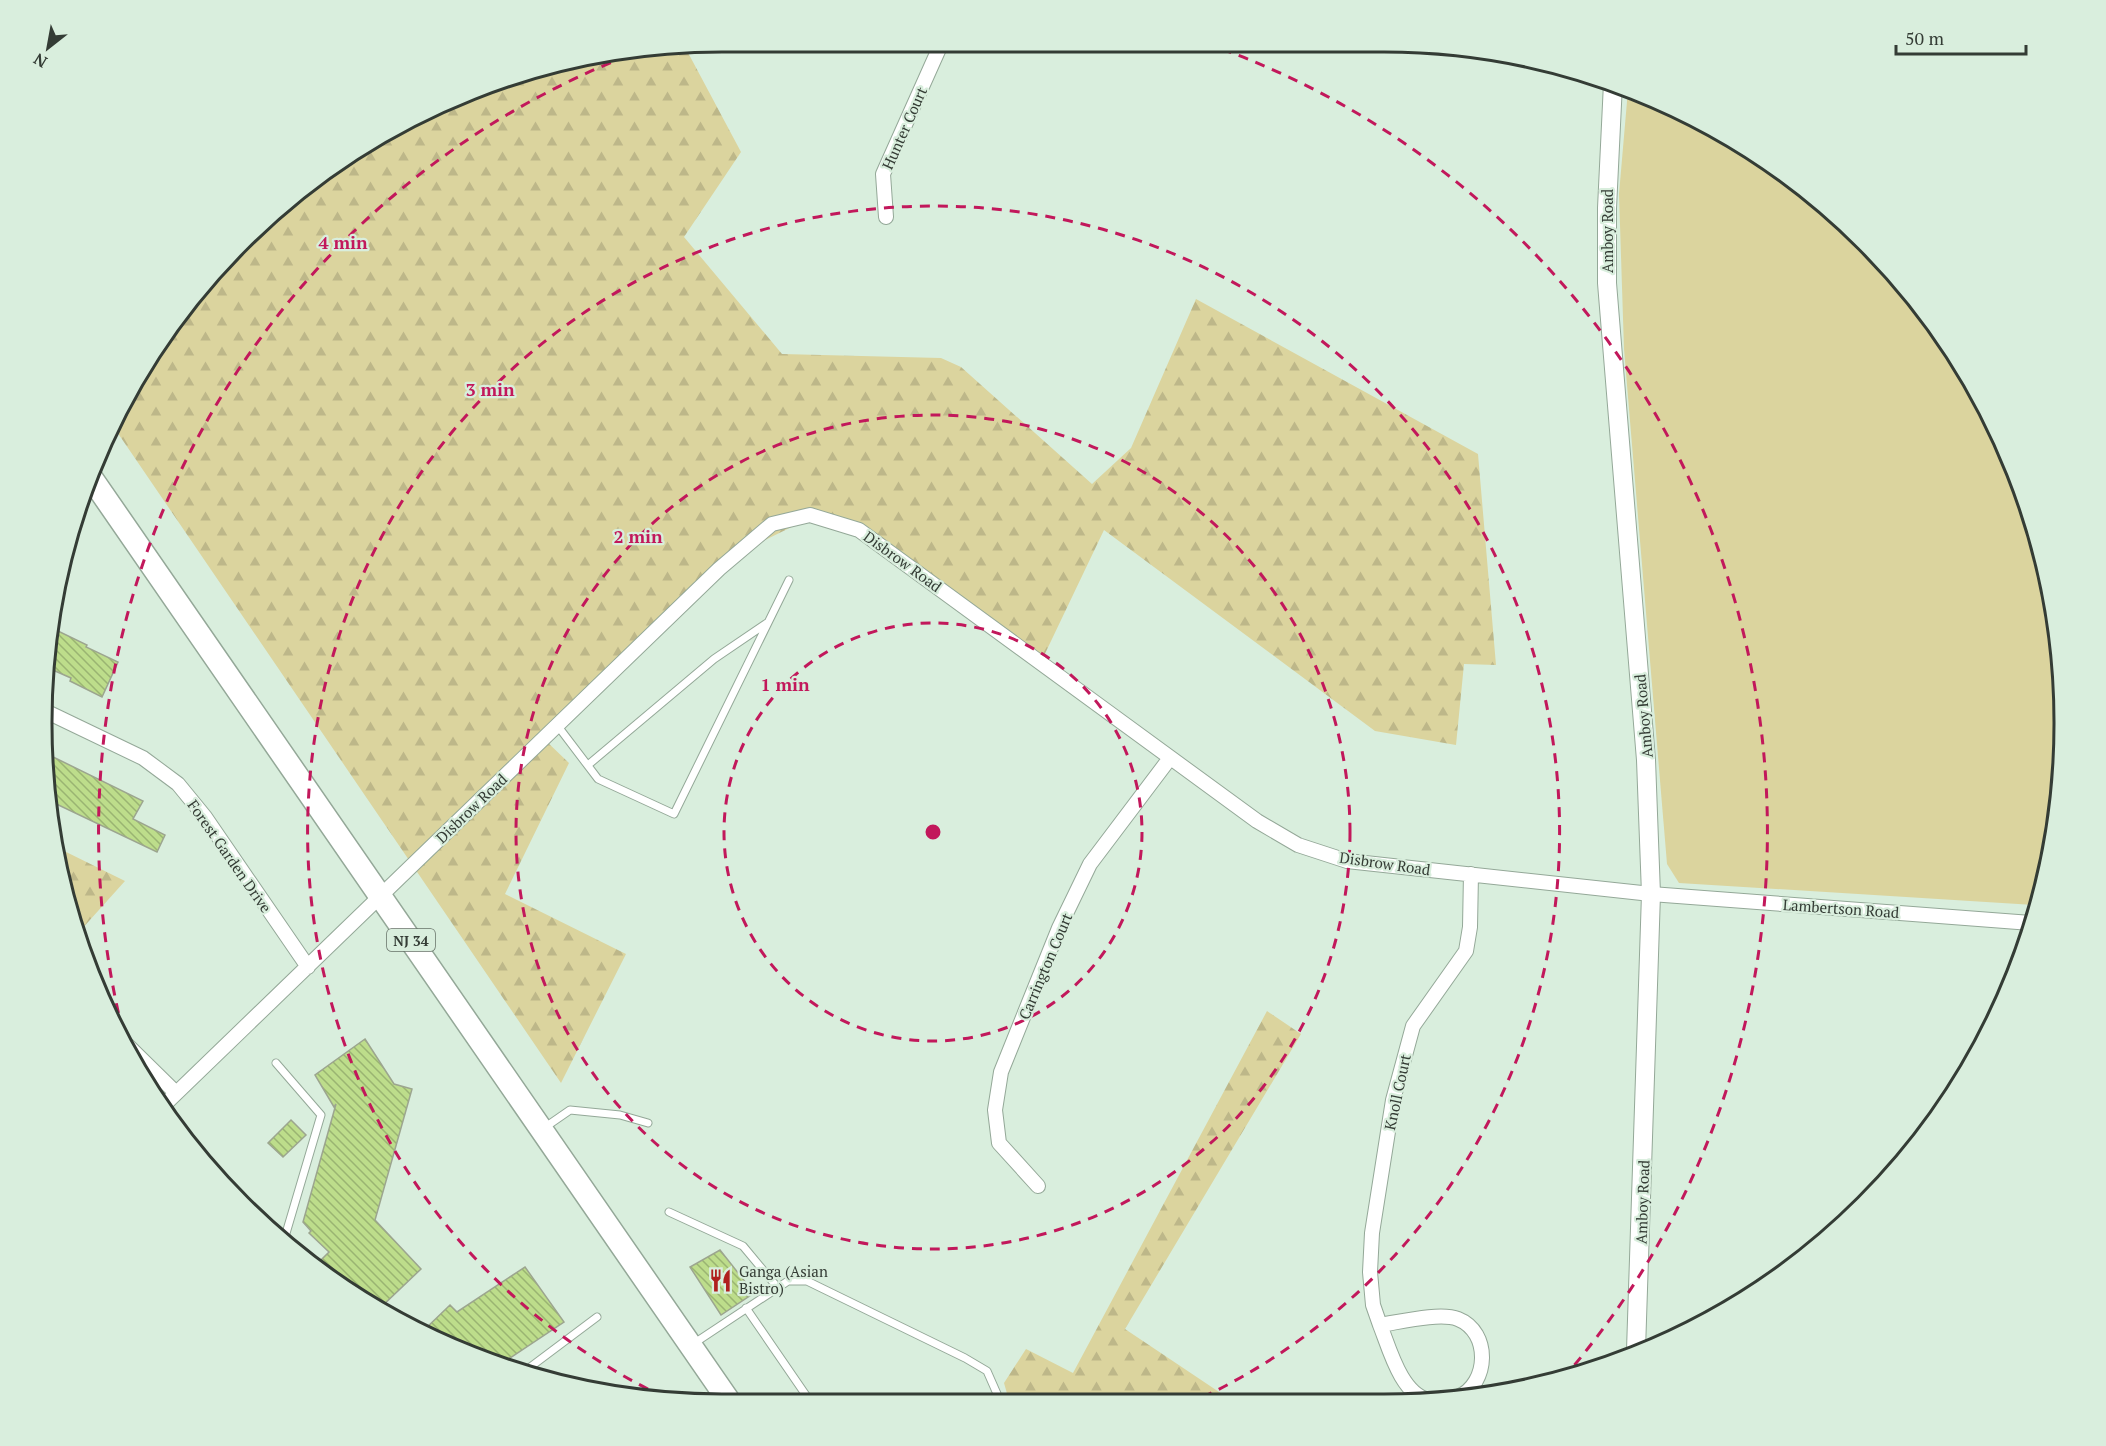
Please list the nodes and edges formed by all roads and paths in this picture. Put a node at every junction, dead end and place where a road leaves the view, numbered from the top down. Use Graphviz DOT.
graph roads {
  1 [pos="938,52"];
  2 [pos="1613,93"];
  3 [pos="886,217"];
  4 [pos="96,485"];
  5 [pos="789,580"];
  6 [pos="769,622"];
  7 [pos="52,715"];
  8 [pos="557,725"];
  9 [pos="1170,758"];
  10 [pos="588,765"];
  11 [pos="1471,874"];
  12 [pos="1651,894"];
  13 [pos="380,895"];
  14 [pos="2023,922"];
  15 [pos="308,967"];
  16 [pos="144,1062"];
  17 [pos="276,1063"];
  18 [pos="176,1093"];
  19 [pos="168,1101"];
  20 [pos="648,1123"];
  21 [pos="542,1130"];
  22 [pos="1038,1185"];
  23 [pos="669,1212"];
  24 [pos="287,1232"];
  25 [pos="778,1288"];
  26 [pos="746,1308"];
  27 [pos="597,1317"];
  28 [pos="1380,1325"];
  29 [pos="1636,1343"];
  30 [pos="691,1346"];
  31 [pos="532,1366"];
  32 [pos="1471,1388"];
  33 [pos="1415,1393"];
  34 [pos="724,1394"];
  35 [pos="805,1394"];
  36 [pos="998,1394"];
  1 -- 3 [label="street, Hunter Court"];
  2 -- 12 [label="street, Amboy Road"];
  4 -- 13 [label="main road, NJ 34"];
  5 -- 6 [label="lane"];
  6 -- 10 [label="lane"];
  6 -- 10 [label="lane"];
  7 -- 15 [label="street, Forest Garden Drive"];
  8 -- 9 [label="street, Disbrow Road"];
  8 -- 10 [label="lane"];
  8 -- 13 [label="street, Disbrow Road"];
  9 -- 11 [label="street, Disbrow Road"];
  9 -- 22 [label="street, Carrington Court"];
  11 -- 12 [label="street, Disbrow Road"];
  11 -- 28 [label="street, Knoll Court"];
  12 -- 14 [label="street, Lambertson Road"];
  12 -- 29 [label="street, Amboy Road"];
  13 -- 15 [label="street, Disbrow Road"];
  13 -- 21 [label="main road, NJ 34"];
  15 -- 18 [label="street, Disbrow Road"];
  16 -- 18 [label="street"];
  17 -- 24 [label="lane"];
  18 -- 19 [label="street, Disbrow Road"];
  20 -- 21 [label="lane"];
  21 -- 30 [label="main road, NJ 34"];
  23 -- 25 [label="lane"];
  25 -- 26 [label="lane"];
  25 -- 36 [label="lane"];
  26 -- 30 [label="lane"];
  26 -- 35 [label="lane"];
  27 -- 31 [label="lane"];
  28 -- 32 [label="street"];
  28 -- 33 [label="street, Knoll Court"];
  30 -- 34 [label="main road, NJ 34"];
}
